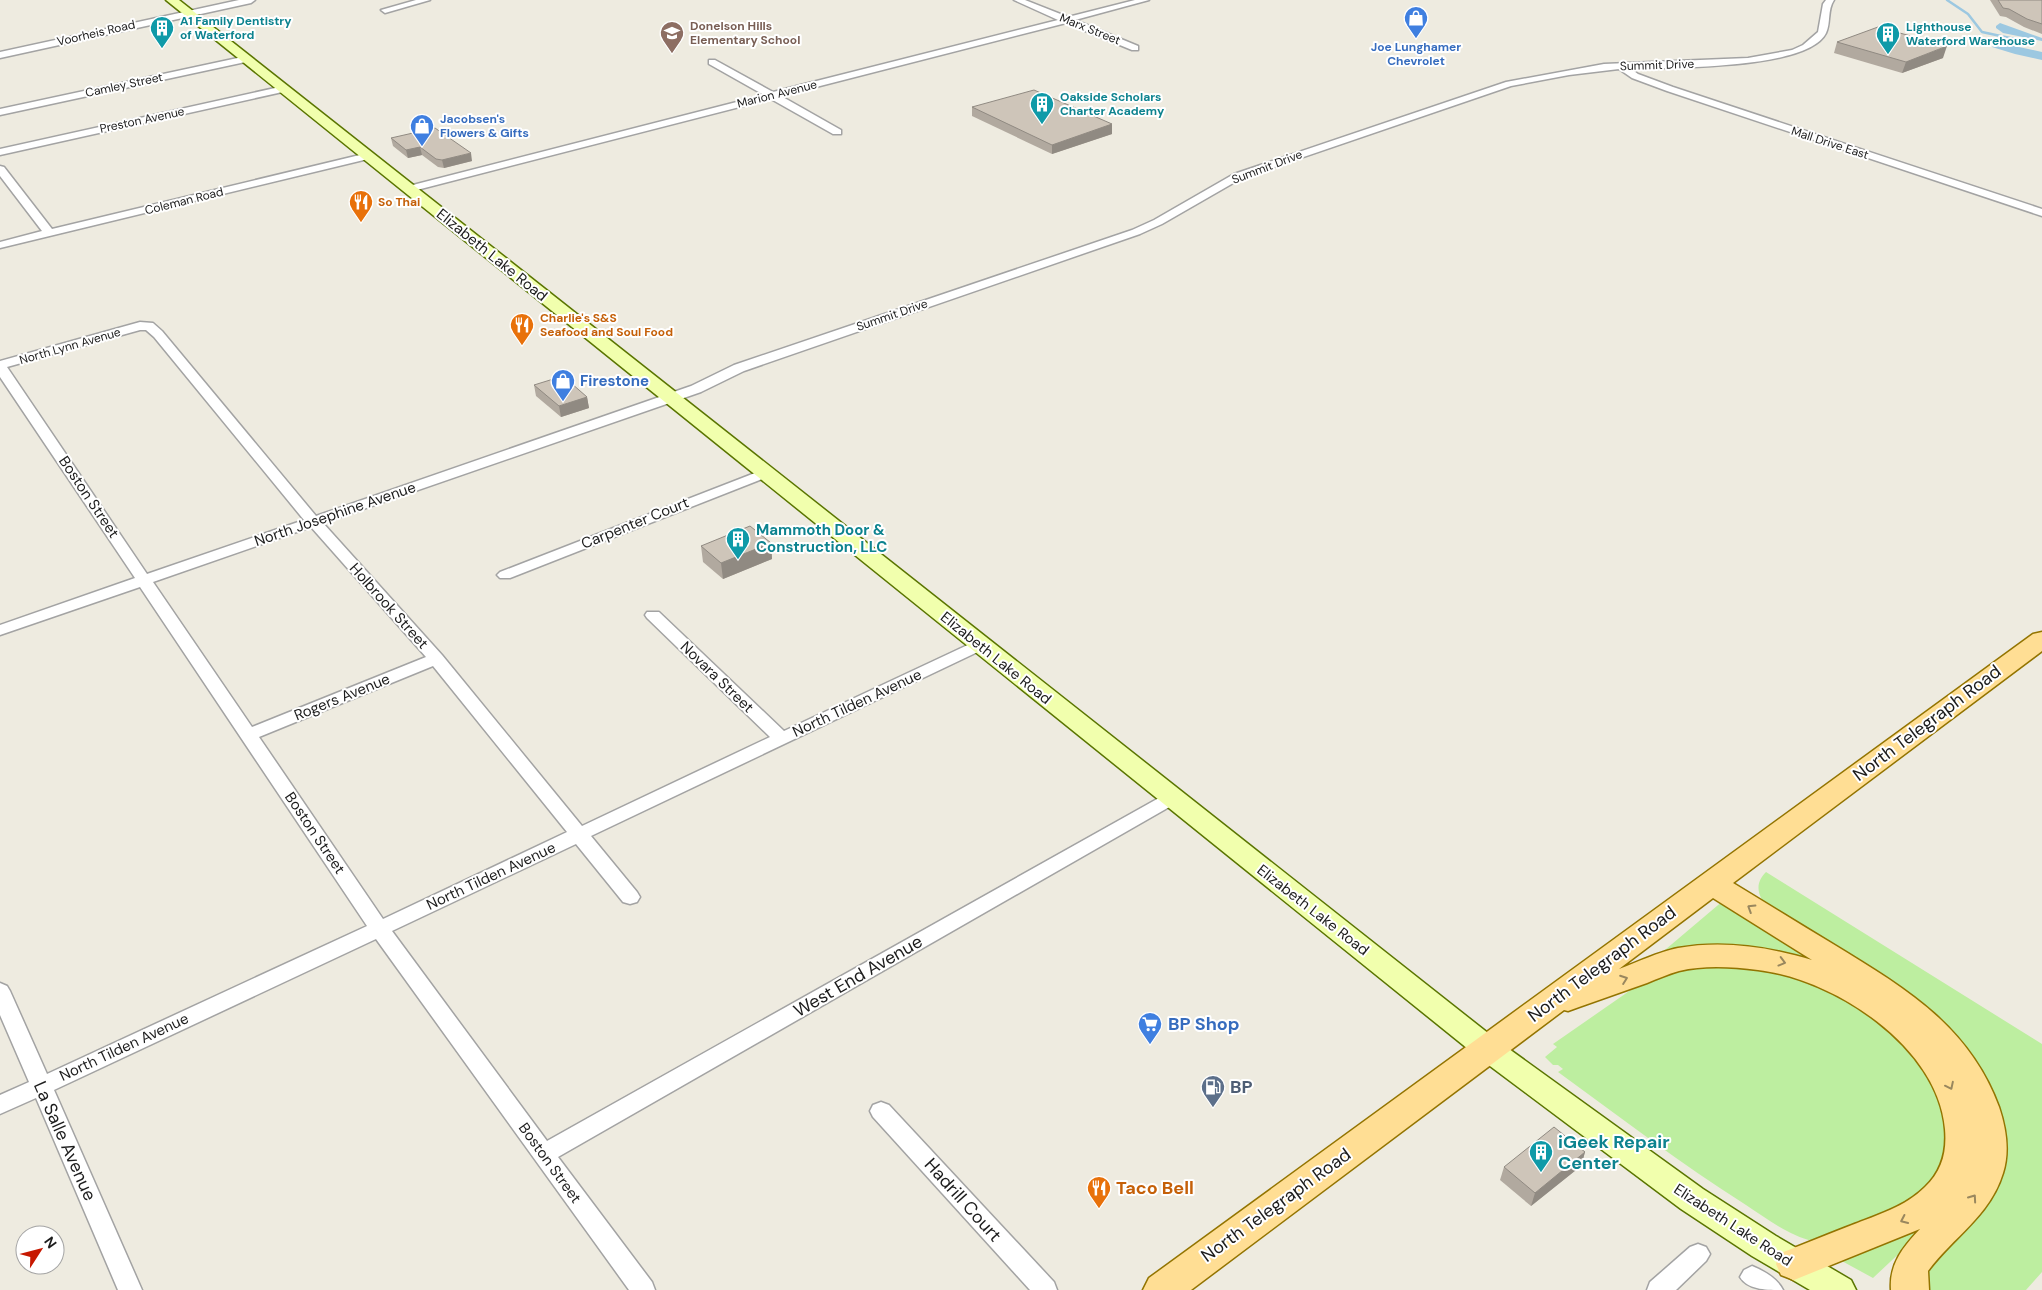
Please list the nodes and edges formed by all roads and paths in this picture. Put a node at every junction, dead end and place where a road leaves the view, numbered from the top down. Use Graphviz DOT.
graph roads {
  1 [pos="172,0"];
  2 [pos="251,0"];
  3 [pos="426,0"];
  4 [pos="1018,0"];
  5 [pos="1145,0"];
  6 [pos="1830,0"];
  7 [pos="385,10"];
  8 [pos="188,13"];
  9 [pos="1068,20"];
  10 [pos="1135,48"];
  11 [pos="0,55"];
  12 [pos="247,59"];
  13 [pos="712,62"];
  14 [pos="1622,67"];
  15 [pos="284,89"];
  16 [pos="772,96"];
  17 [pos="0,112"];
  18 [pos="837,132"];
  19 [pos="0,152"];
  20 [pos="368,156"];
  21 [pos="0,169"];
  22 [pos="409,189"];
  23 [pos="2042,213"];
  24 [pos="49,233"];
  25 [pos="0,245"];
  26 [pos="140,326"];
  27 [pos="0,366"];
  28 [pos="670,398"];
  29 [pos="765,473"];
  30 [pos="313,521"];
  31 [pos="505,575"];
  32 [pos="145,580"];
  33 [pos="653,615"];
  34 [pos="0,630"];
  35 [pos="2042,638"];
  36 [pos="980,645"];
  37 [pos="436,659"];
  38 [pos="248,735"];
  39 [pos="781,738"];
  40 [pos="1172,798"];
  41 [pos="578,835"];
  42 [pos="1711,883"];
  43 [pos="630,897"];
  44 [pos="379,929"];
  45 [pos="0,991"];
  46 [pos="1545,1007"];
  47 [pos="1488,1049"];
  48 [pos="41,1086"];
  49 [pos="0,1105"];
  50 [pos="881,1110"];
  51 [pos="544,1154"];
  52 [pos="1698,1254"];
  53 [pos="1794,1264"];
  54 [pos="130,1290"];
  55 [pos="643,1290"];
  56 [pos="1044,1290"];
  57 [pos="1162,1290"];
  58 [pos="1659,1290"];
  59 [pos="1839,1290"];
  60 [pos="1910,1290"];
  1 -- 8 [label="main road, Elizabeth Lake Road"];
  2 -- 8 [label="street, Voorheis Road"];
  3 -- 7 [label="street"];
  4 -- 9 [label="street, Marx Street"];
  5 -- 9 [label="street, Marion Avenue"];
  6 -- 14 [label="street, Summit Drive"];
  8 -- 11 [label="street, Voorheis Road"];
  8 -- 12 [label="main road, Elizabeth Lake Road"];
  9 -- 10 [label="street, Marx Street"];
  9 -- 16 [label="street, Marion Avenue"];
  12 -- 15 [label="main road, Elizabeth Lake Road"];
  12 -- 17 [label="street, Camley Street"];
  13 -- 16 [label="street"];
  14 -- 23 [label="street, Mall Drive East"];
  14 -- 28 [label="street, Summit Drive"];
  15 -- 19 [label="street, Preston Avenue"];
  15 -- 20 [label="main road, Elizabeth Lake Road"];
  16 -- 18 [label="street"];
  16 -- 22 [label="street, Marion Avenue"];
  20 -- 22 [label="main road, Elizabeth Lake Road"];
  20 -- 24 [label="street, Coleman Road"];
  21 -- 24 [label="street"];
  22 -- 28 [label="main road, Elizabeth Lake Road"];
  24 -- 25 [label="street, Coleman Road"];
  26 -- 27 [label="street, North Lynn Avenue"];
  26 -- 30 [label="street, Holbrook Street"];
  27 -- 32 [label="street, Boston Street"];
  28 -- 29 [label="main road, Elizabeth Lake Road"];
  28 -- 30 [label="street, North Josephine Avenue"];
  29 -- 31 [label="street, Carpenter Court"];
  29 -- 36 [label="main road, Elizabeth Lake Road"];
  30 -- 32 [label="street, North Josephine Avenue"];
  30 -- 37 [label="street, Holbrook Street"];
  32 -- 34 [label="street, North Josephine Avenue"];
  32 -- 38 [label="street, Boston Street"];
  33 -- 39 [label="street, Novara Street"];
  35 -- 42 [label="main road, North Telegraph Road"];
  36 -- 39 [label="street, North Tilden Avenue"];
  36 -- 40 [label="main road, Elizabeth Lake Road"];
  37 -- 38 [label="street, Rogers Avenue"];
  37 -- 41 [label="street, Holbrook Street"];
  38 -- 44 [label="street, Boston Street"];
  39 -- 41 [label="street, North Tilden Avenue"];
  40 -- 47 [label="main road, Elizabeth Lake Road"];
  40 -- 51 [label="street, West End Avenue"];
  41 -- 43 [label="street, Holbrook Street"];
  41 -- 44 [label="street, North Tilden Avenue"];
  42 -- 46 [label="main road, North Telegraph Road"];
  60 -- 42 [label="main road, one-way"];
  44 -- 48 [label="street, North Tilden Avenue"];
  44 -- 51 [label="street, Boston Street"];
  45 -- 48 [label="street, La Salle Avenue"];
  46 -- 47 [label="main road, North Telegraph Road"];
  46 -- 53 [label="main road, one-way"];
  47 -- 53 [label="main road, Elizabeth Lake Road"];
  47 -- 57 [label="main road, North Telegraph Road"];
  48 -- 49 [label="street, North Tilden Avenue"];
  48 -- 54 [label="street, La Salle Avenue"];
  50 -- 56 [label="street, Hadrill Court"];
  51 -- 55 [label="street, Boston Street"];
  52 -- 58 [label="street"];
  53 -- 59 [label="main road, Elizabeth Lake Road"];
}
